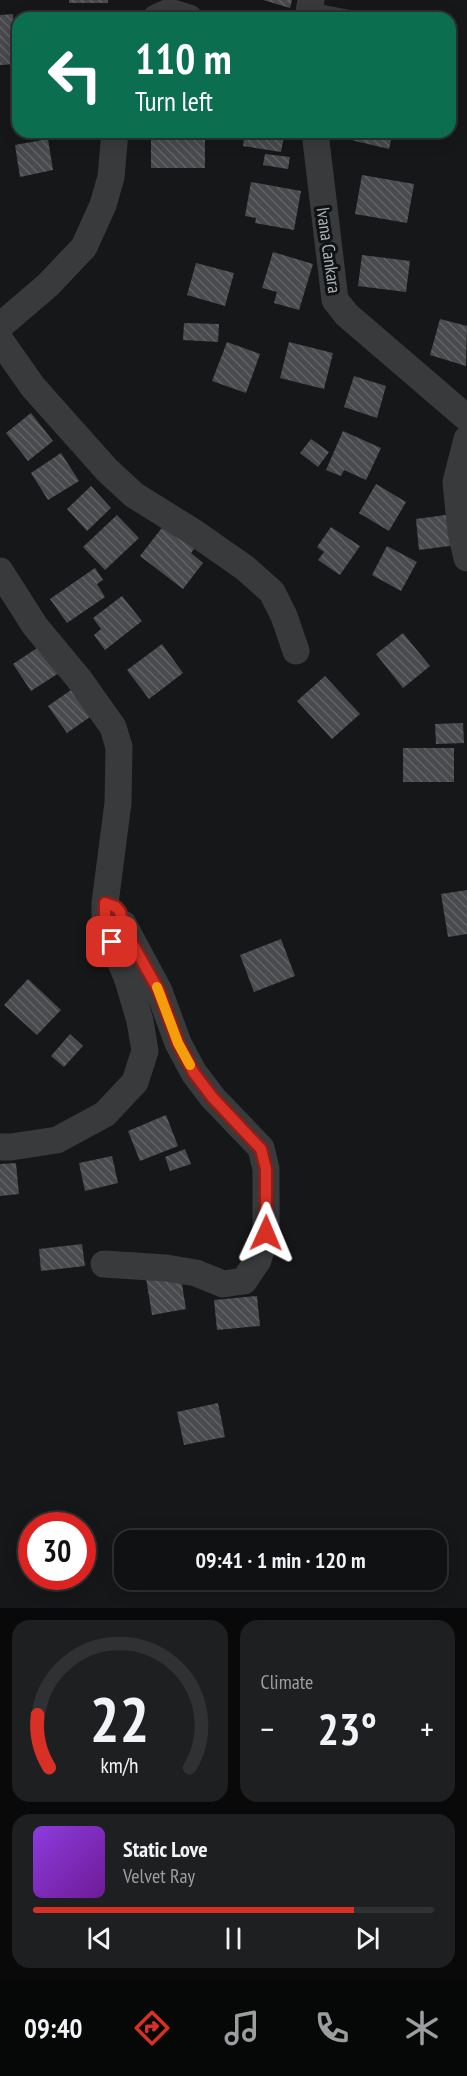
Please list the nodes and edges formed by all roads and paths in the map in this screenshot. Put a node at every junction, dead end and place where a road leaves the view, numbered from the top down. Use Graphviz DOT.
graph roads {
  1 [pos="309,9"];
  2 [pos="325,12"];
  3 [pos="114,138"];
  4 [pos="316,138"];
  5 [pos="0,326"];
  6 [pos="0,340"];
  7 [pos="467,418"];
  8 [pos="467,439"];
  9 [pos="467,558"];
  10 [pos="0,571"];
  11 [pos="296,651"];
  12 [pos="105,903"];
  13 [pos="0,1147"];
  14 [pos="104,1264"];
  1 -- 2 [label="lane"];
  3 -- 5 [label="street"];
  4 -- 7 [label="street, Ivana Cankara"];
  6 -- 11 [label="street"];
  8 -- 9 [label="street"];
  10 -- 12 [label="street"];
  12 -- 13 [label="street"];
  12 -- 14 [label="street"];
}
